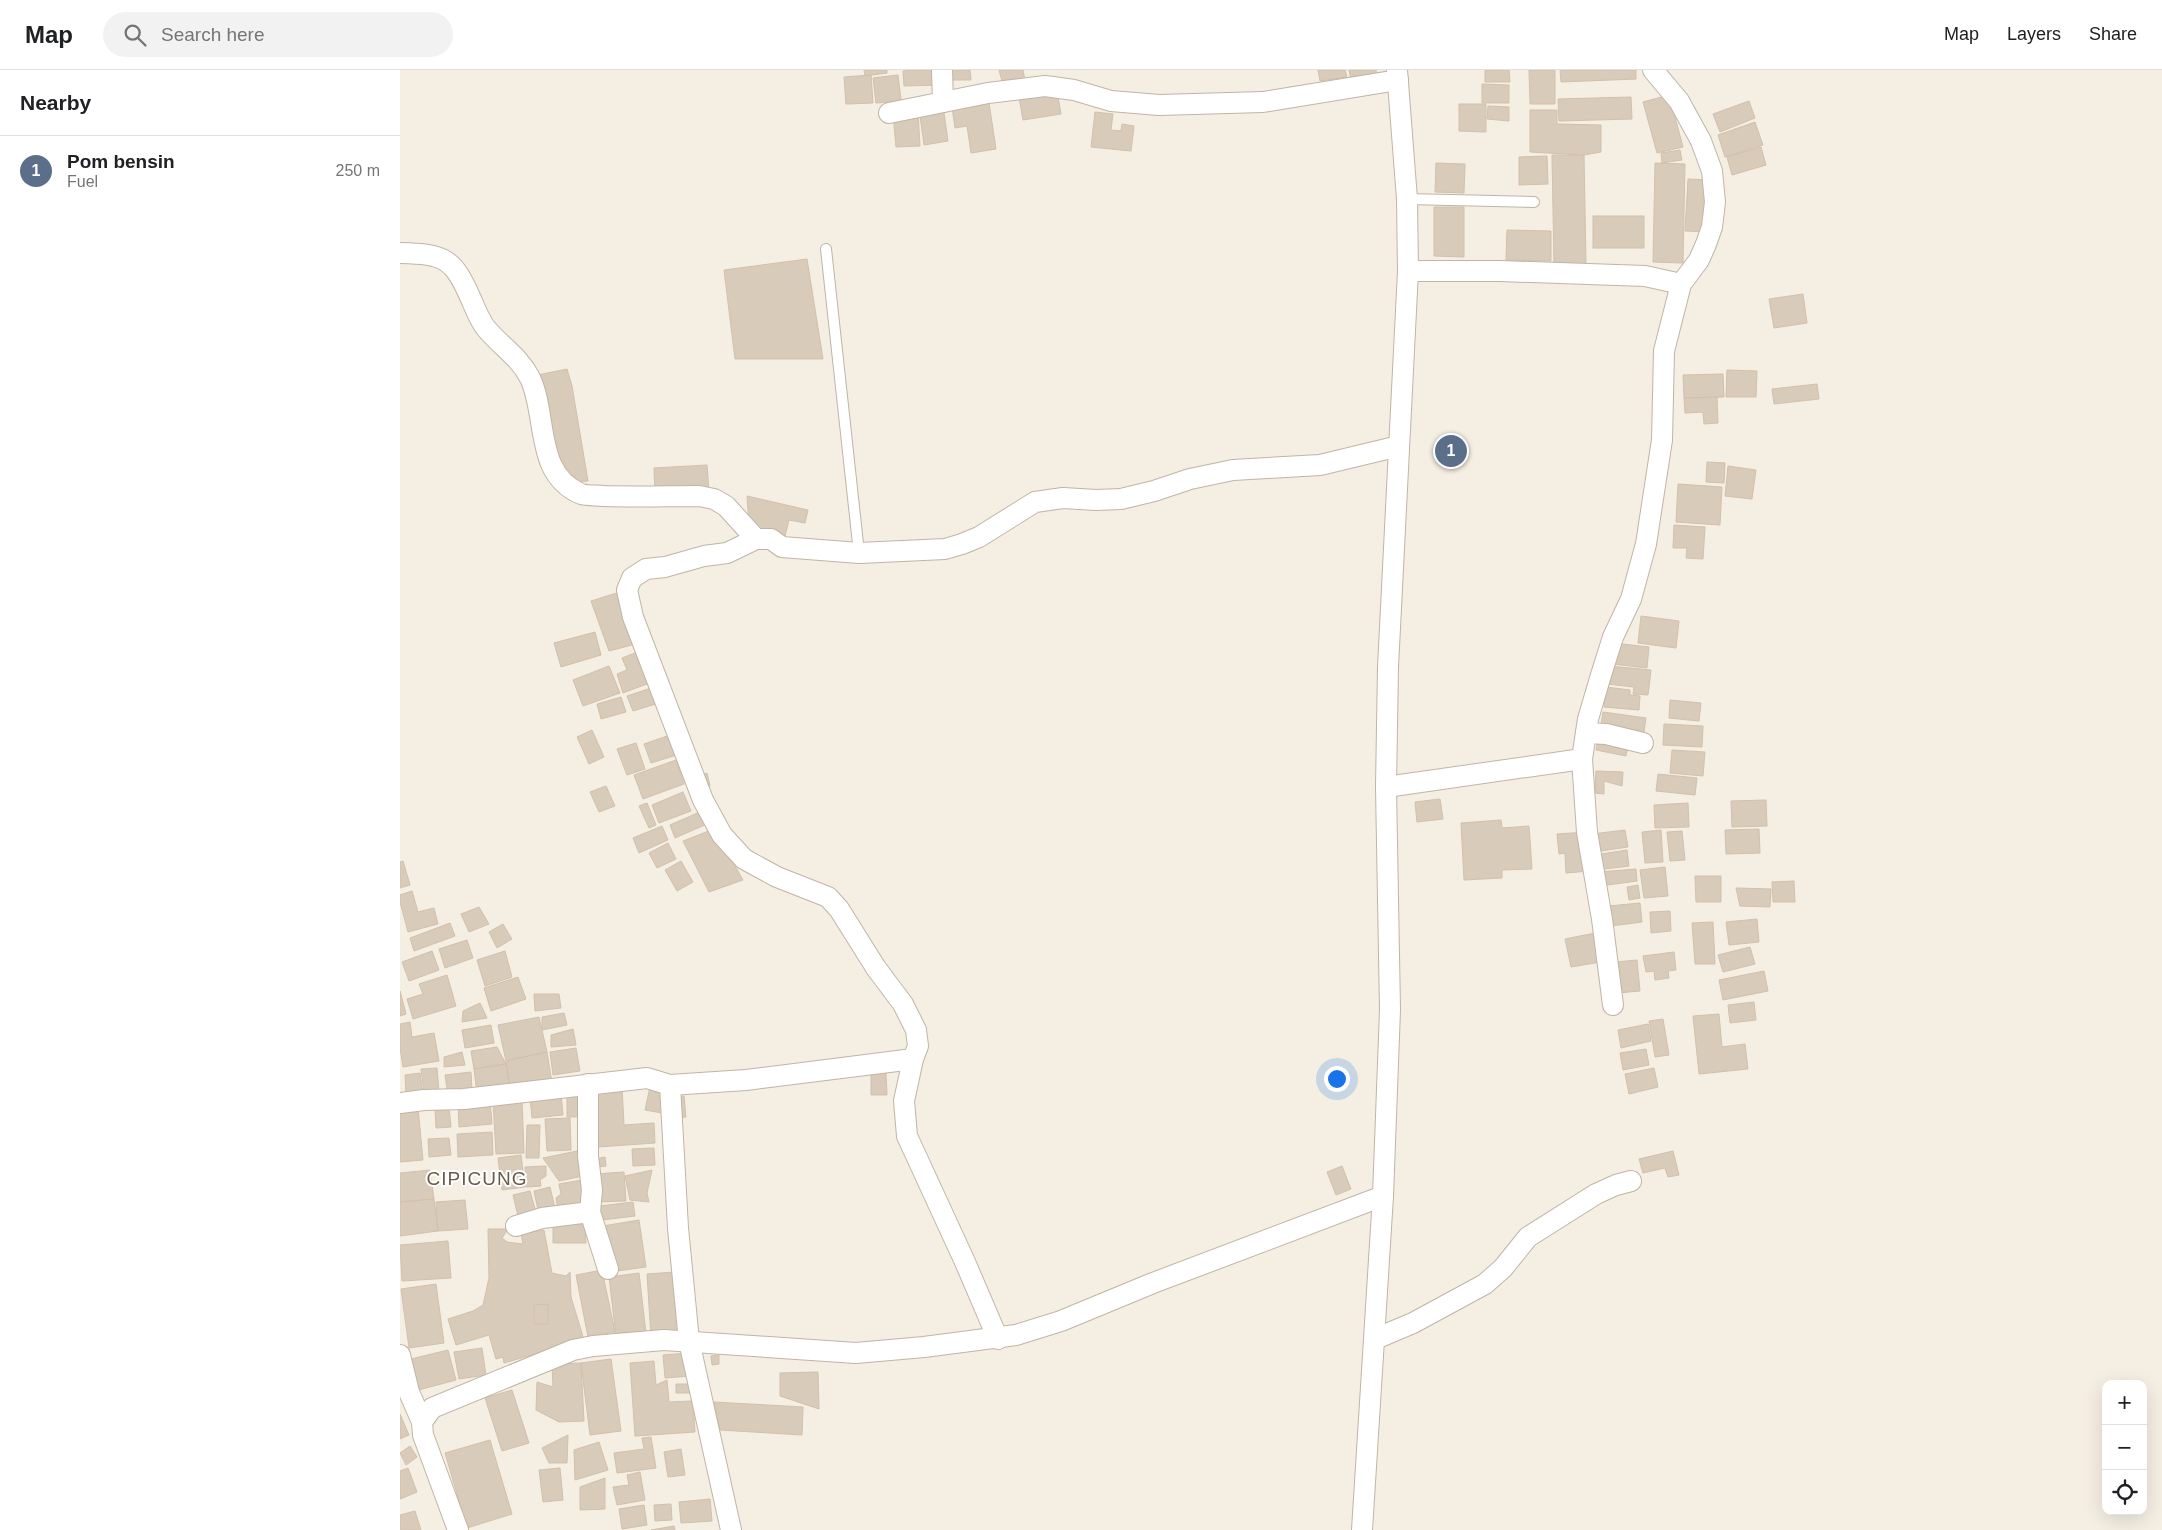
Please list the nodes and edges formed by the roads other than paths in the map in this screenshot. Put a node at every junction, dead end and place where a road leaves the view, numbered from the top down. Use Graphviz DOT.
graph roads {
  1 [pos="942,70"];
  2 [pos="1653,70"];
  3 [pos="1397,75"];
  4 [pos="943,102"];
  5 [pos="890,113"];
  6 [pos="1407,199"];
  7 [pos="1534,202"];
  8 [pos="826,249"];
  9 [pos="400,253"];
  10 [pos="1408,271"];
  11 [pos="1681,284"];
  12 [pos="1399,446"];
  13 [pos="756,539"];
  14 [pos="859,553"];
  15 [pos="1586,733"];
  16 [pos="1644,743"];
  17 [pos="1582,759"];
  18 [pos="1386,787"];
  19 [pos="1613,1005"];
  20 [pos="913,1059"];
  21 [pos="588,1084"];
  22 [pos="670,1085"];
  23 [pos="400,1103"];
  24 [pos="1631,1181"];
  25 [pos="1383,1196"];
  26 [pos="590,1212"];
  27 [pos="516,1226"];
  28 [pos="608,1269"];
  29 [pos="998,1339"];
  30 [pos="1375,1339"];
  31 [pos="689,1341"];
  32 [pos="400,1354"];
  33 [pos="422,1422"];
  34 [pos="458,1530"];
  35 [pos="731,1530"];
  36 [pos="1362,1530"];
  1 -- 4 [label="street"];
  2 -- 11 [label="street"];
  3 -- 4 [label="street"];
  3 -- 6 [label="street"];
  4 -- 5 [label="street"];
  6 -- 7 [label="lane"];
  6 -- 10 [label="street"];
  8 -- 14 [label="lane"];
  9 -- 13 [label="street"];
  10 -- 11 [label="street"];
  10 -- 12 [label="street"];
  11 -- 15 [label="street"];
  12 -- 14 [label="street"];
  12 -- 18 [label="street"];
  13 -- 14 [label="street"];
  13 -- 20 [label="street"];
  15 -- 16 [label="street"];
  15 -- 17 [label="street"];
  17 -- 18 [label="street"];
  17 -- 19 [label="street"];
  18 -- 25 [label="street"];
  20 -- 22 [label="street"];
  20 -- 29 [label="street"];
  21 -- 22 [label="street"];
  21 -- 23 [label="street"];
  21 -- 26 [label="street"];
  22 -- 31 [label="street"];
  24 -- 30 [label="street"];
  25 -- 29 [label="street"];
  25 -- 30 [label="street"];
  26 -- 27 [label="street"];
  26 -- 28 [label="street"];
  29 -- 31 [label="street"];
  30 -- 36 [label="street"];
  31 -- 33 [label="street"];
  31 -- 35 [label="street"];
  32 -- 33 [label="street"];
  33 -- 34 [label="street"];
}
